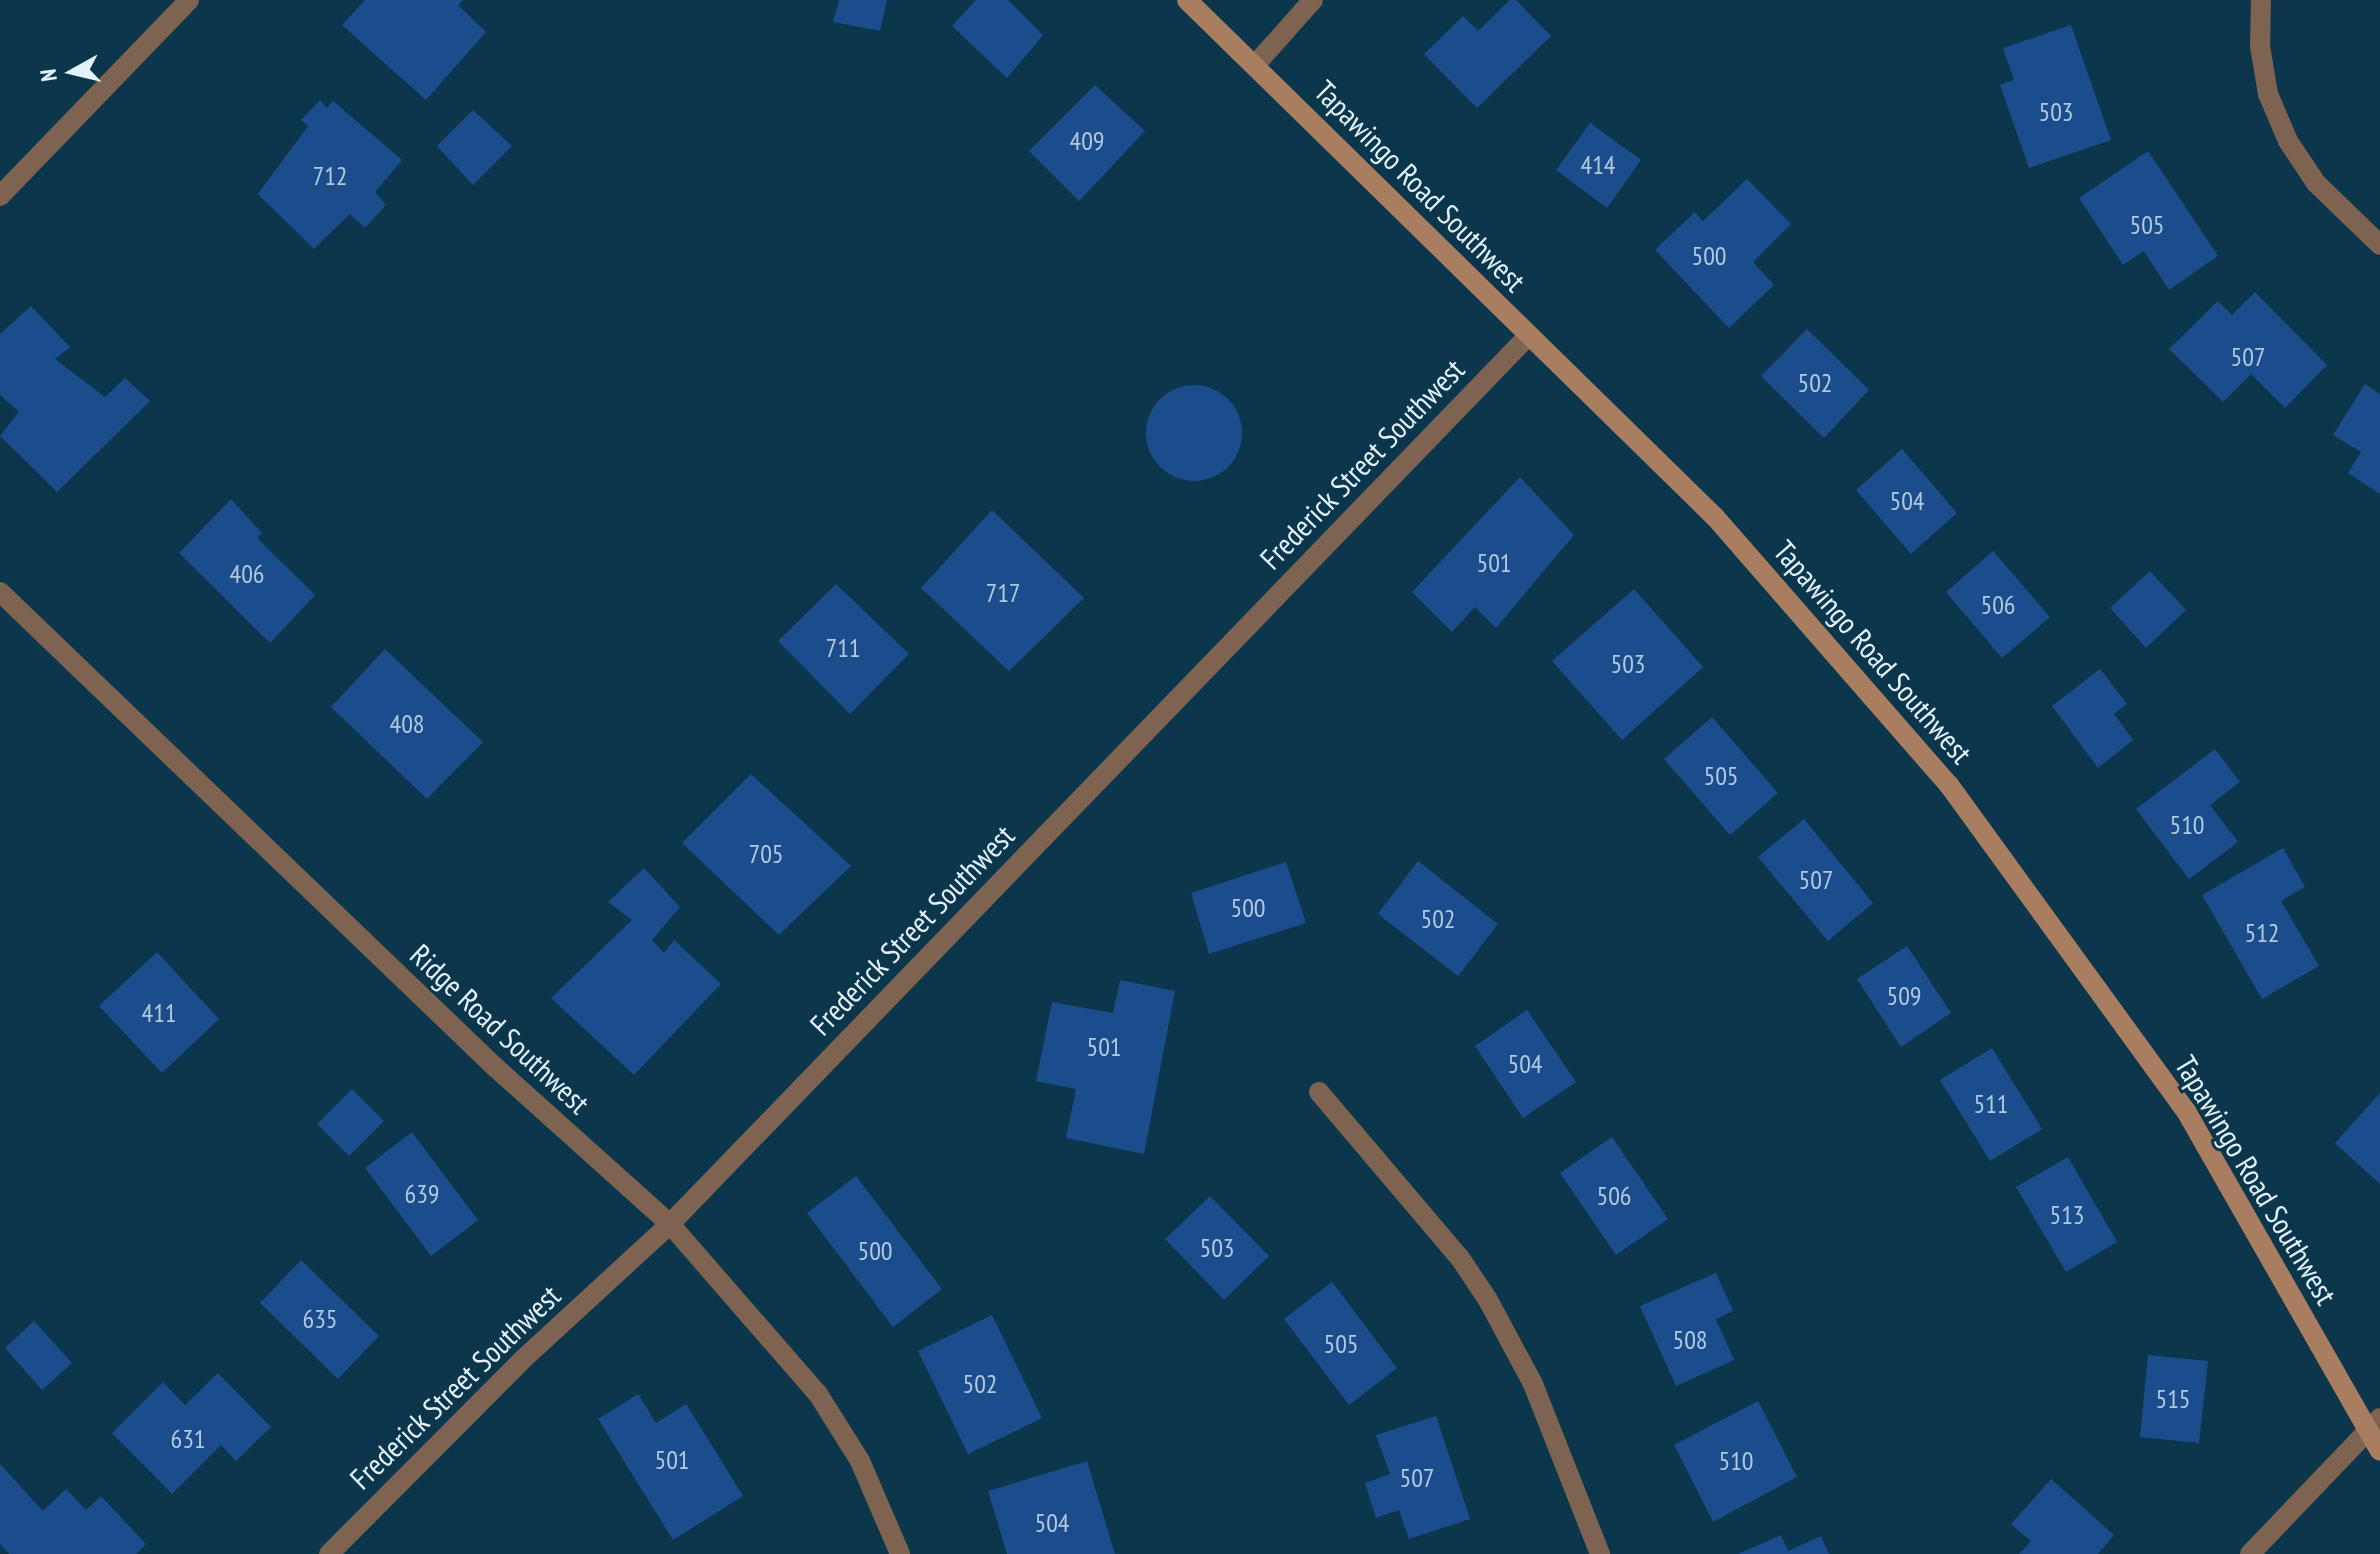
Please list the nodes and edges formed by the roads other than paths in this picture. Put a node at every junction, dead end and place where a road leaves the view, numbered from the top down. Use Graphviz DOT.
graph roads {
  1 [pos="189,0"];
  2 [pos="1187,0"];
  3 [pos="1313,0"];
  4 [pos="2261,0"];
  5 [pos="1255,65"];
  6 [pos="0,196"];
  7 [pos="2380,245"];
  8 [pos="1528,336"];
  9 [pos="0,592"];
  10 [pos="1319,1092"];
  11 [pos="670,1224"];
  12 [pos="2374,1424"];
  13 [pos="2380,1451"];
  14 [pos="329,1554"];
  15 [pos="900,1554"];
  16 [pos="1600,1554"];
  17 [pos="2250,1554"];
  1 -- 6 [label="street"];
  2 -- 5 [label="street, Tapawingo Road Southwest"];
  3 -- 5 [label="street"];
  4 -- 7 [label="street"];
  5 -- 8 [label="street, Tapawingo Road Southwest"];
  8 -- 11 [label="street, Frederick Street Southwest"];
  8 -- 12 [label="street, Tapawingo Road Southwest"];
  9 -- 11 [label="street, Ridge Road Southwest"];
  10 -- 16 [label="street"];
  11 -- 14 [label="street, Frederick Street Southwest"];
  11 -- 15 [label="street, Ridge Road Southwest"];
  12 -- 13 [label="street, Tapawingo Road Southwest"];
  12 -- 17 [label="street"];
}
